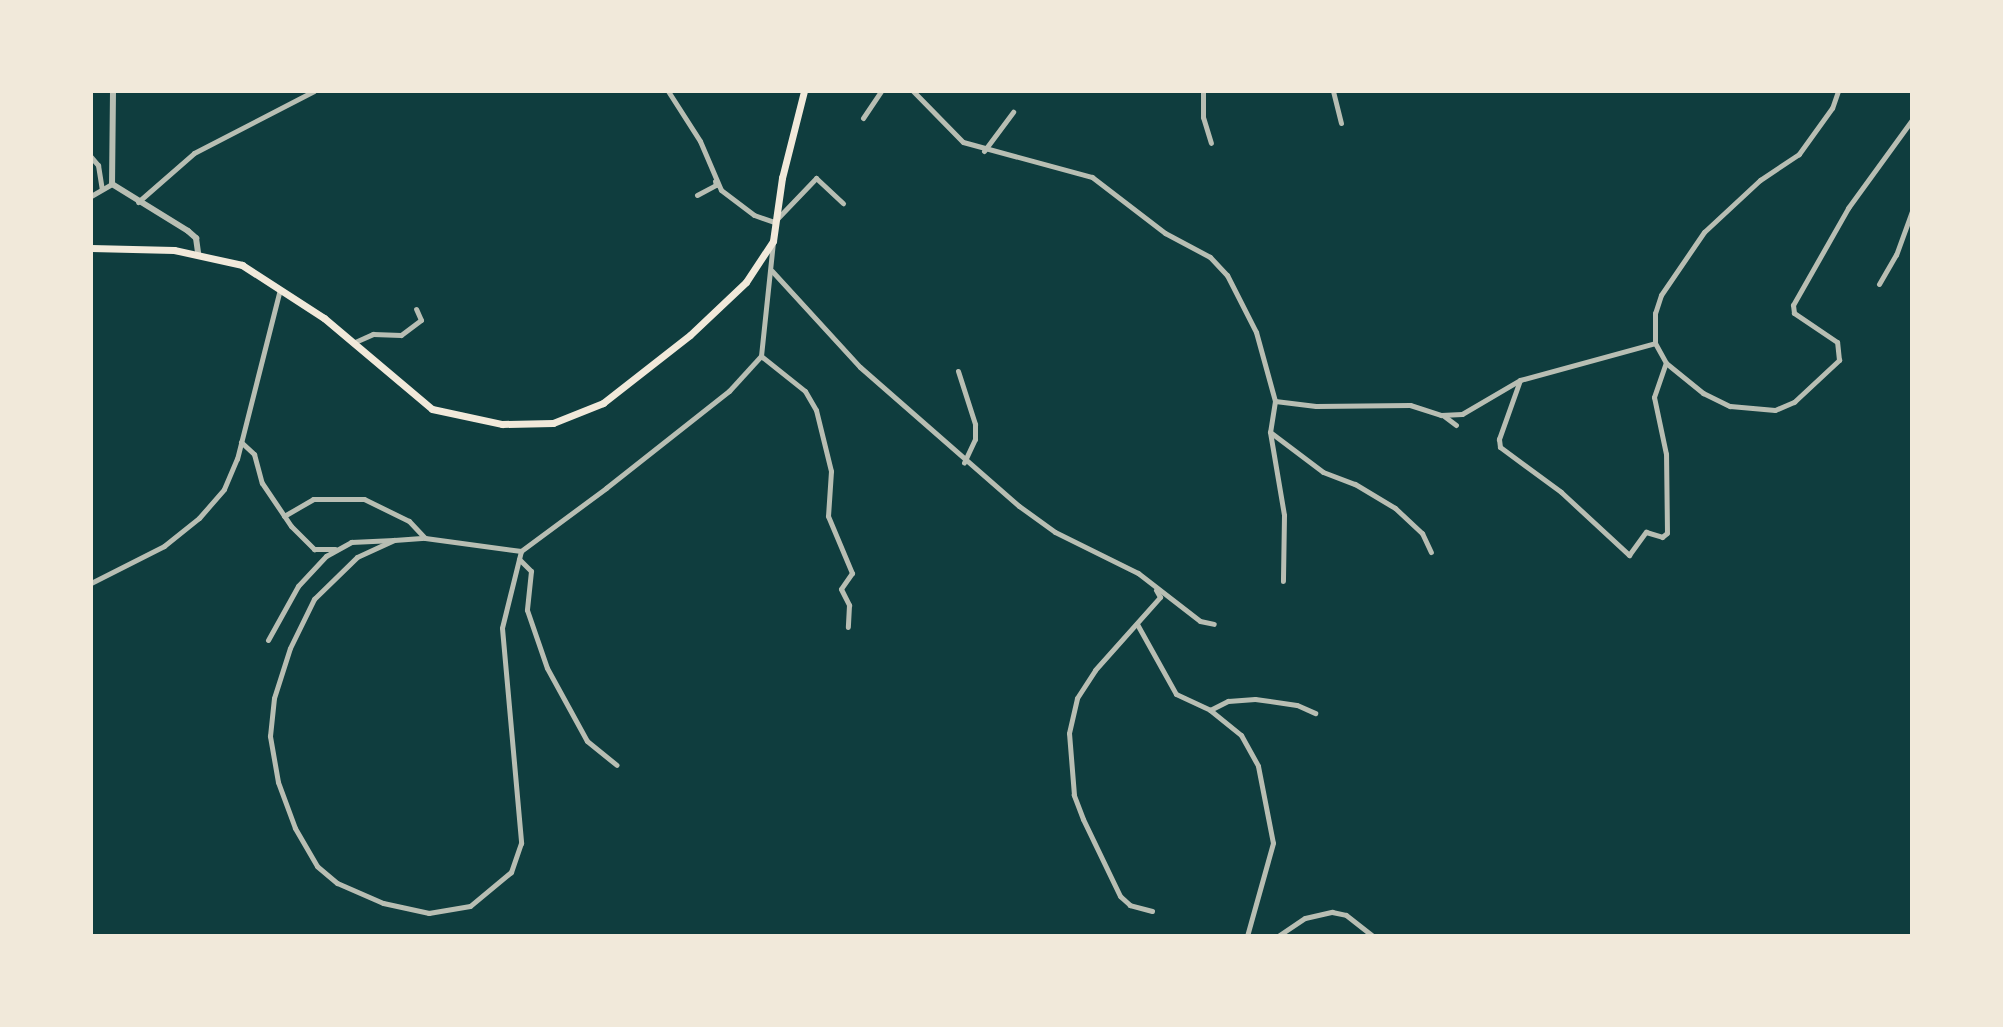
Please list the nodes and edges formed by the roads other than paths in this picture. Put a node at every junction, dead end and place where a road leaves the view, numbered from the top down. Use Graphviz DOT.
graph roads {
  1 [pos="113,91"];
  2 [pos="314,91"];
  3 [pos="668,91"];
  4 [pos="804,91"];
  5 [pos="881,91"];
  6 [pos="914,91"];
  7 [pos="1203,91"];
  8 [pos="1333,91"];
  9 [pos="1838,91"];
  10 [pos="1013,112"];
  11 [pos="863,118"];
  12 [pos="1912,120"];
  13 [pos="1341,123"];
  14 [pos="1211,143"];
  15 [pos="984,151"];
  16 [pos="91,157"];
  17 [pos="714,177"];
  18 [pos="112,184"];
  19 [pos="102,189"];
  20 [pos="697,195"];
  21 [pos="91,196"];
  22 [pos="138,202"];
  23 [pos="843,203"];
  24 [pos="1912,211"];
  25 [pos="774,222"];
  26 [pos="773,241"];
  27 [pos="91,248"];
  28 [pos="198,253"];
  29 [pos="772,271"];
  30 [pos="1879,284"];
  31 [pos="280,289"];
  32 [pos="416,309"];
  33 [pos="355,342"];
  34 [pos="1655,343"];
  35 [pos="761,356"];
  36 [pos="1666,363"];
  37 [pos="958,371"];
  38 [pos="1520,380"];
  39 [pos="1275,401"];
  40 [pos="1441,415"];
  41 [pos="1456,425"];
  42 [pos="1270,432"];
  43 [pos="241,442"];
  44 [pos="964,463"];
  45 [pos="284,516"];
  46 [pos="425,538"];
  47 [pos="394,540"];
  48 [pos="337,548"];
  49 [pos="521,551"];
  50 [pos="1431,552"];
  51 [pos="519,559"];
  52 [pos="1283,581"];
  53 [pos="91,583"];
  54 [pos="1155,587"];
  55 [pos="1137,624"];
  56 [pos="1214,624"];
  57 [pos="848,626"];
  58 [pos="268,640"];
  59 [pos="1210,710"];
  60 [pos="1315,713"];
  61 [pos="617,765"];
  62 [pos="1152,911"];
  63 [pos="1247,936"];
  64 [pos="1278,936"];
  65 [pos="1373,936"];
  1 -- 18 [label="street"];
  2 -- 22 [label="street"];
  3 -- 17 [label="street"];
  4 -- 25 [label="main road"];
  5 -- 11 [label="street"];
  6 -- 15 [label="street"];
  7 -- 14 [label="street"];
  8 -- 13 [label="street"];
  9 -- 34 [label="street"];
  10 -- 15 [label="street"];
  12 -- 36 [label="street"];
  15 -- 39 [label="street"];
  16 -- 19 [label="street"];
  17 -- 20 [label="street"];
  17 -- 25 [label="street"];
  18 -- 19 [label="street"];
  18 -- 22 [label="street"];
  19 -- 21 [label="street"];
  22 -- 28 [label="street"];
  23 -- 25 [label="street"];
  24 -- 30 [label="street"];
  25 -- 26 [label="main road"];
  26 -- 29 [label="street"];
  26 -- 33 [label="main road"];
  27 -- 28 [label="main road"];
  28 -- 31 [label="main road"];
  29 -- 35 [label="street"];
  29 -- 44 [label="street"];
  31 -- 33 [label="main road"];
  31 -- 43 [label="street"];
  32 -- 33 [label="street"];
  34 -- 36 [label="street"];
  34 -- 38 [label="street"];
  35 -- 49 [label="street"];
  35 -- 57 [label="street"];
  36 -- 38 [label="street"];
  37 -- 44 [label="street"];
  38 -- 40 [label="street"];
  39 -- 40 [label="street"];
  39 -- 42 [label="street"];
  40 -- 41 [label="street"];
  42 -- 50 [label="street"];
  42 -- 52 [label="street"];
  43 -- 45 [label="street"];
  43 -- 53 [label="street"];
  44 -- 54 [label="street"];
  45 -- 46 [label="street"];
  45 -- 48 [label="street"];
  46 -- 47 [label="street"];
  46 -- 49 [label="street"];
  47 -- 48 [label="street"];
  47 -- 51 [label="street"];
  48 -- 58 [label="street"];
  49 -- 51 [label="street"];
  51 -- 61 [label="street"];
  54 -- 55 [label="street"];
  54 -- 56 [label="street"];
  55 -- 59 [label="street"];
  55 -- 62 [label="street"];
  59 -- 60 [label="street"];
  59 -- 63 [label="street"];
  64 -- 65 [label="street"];
}
